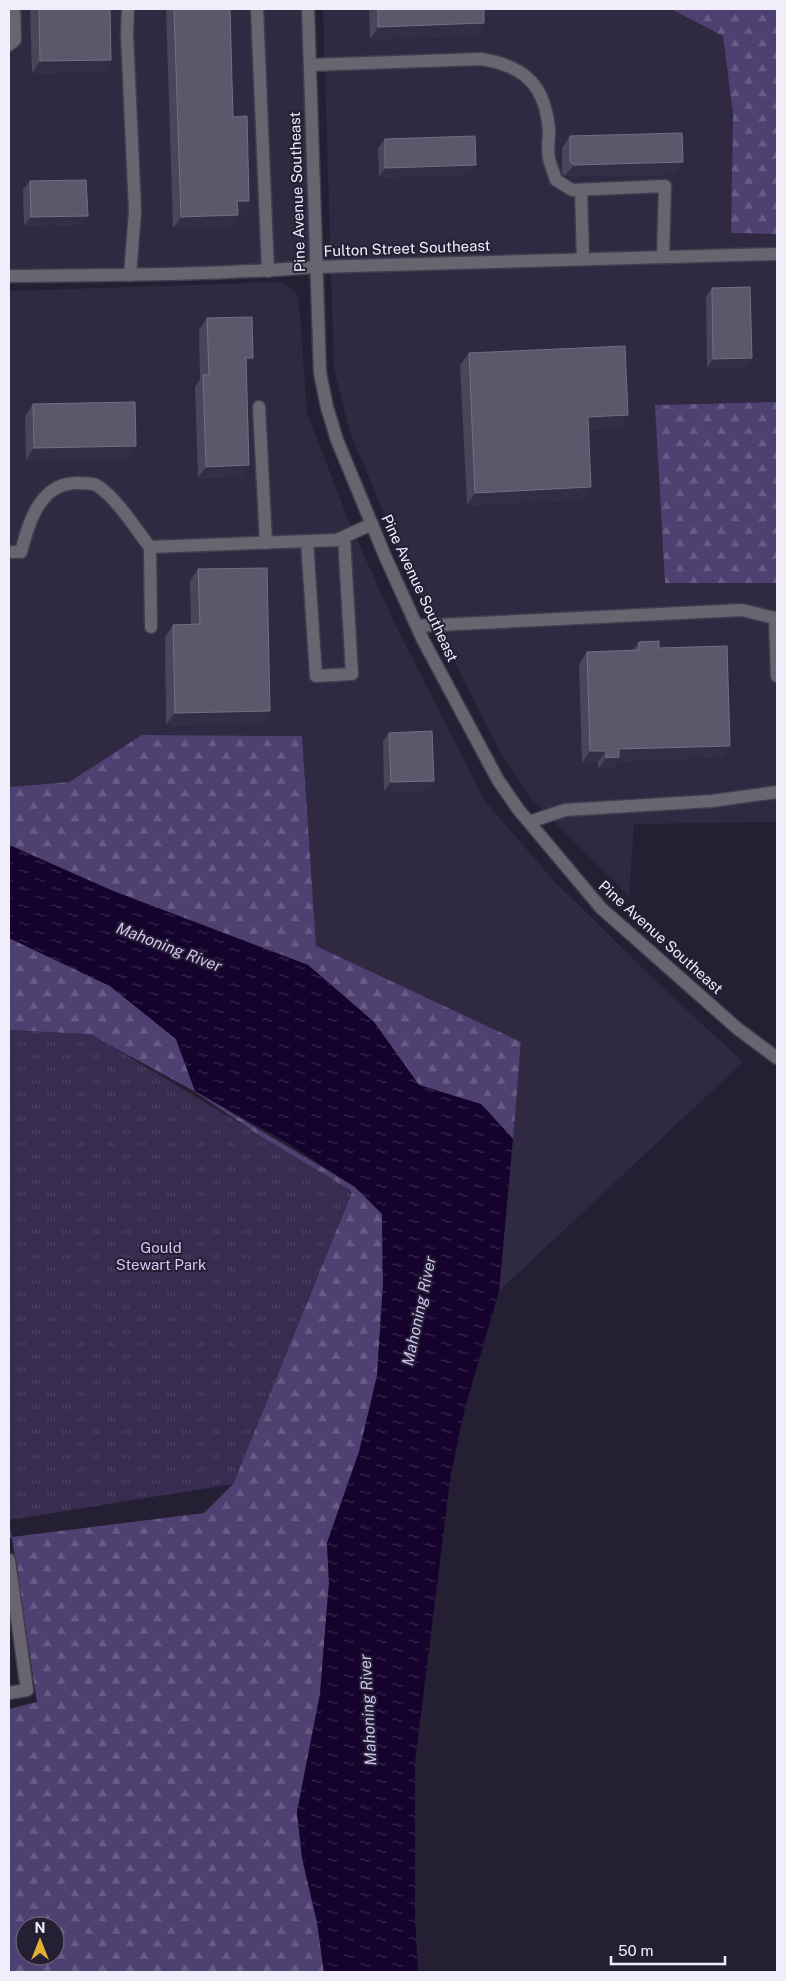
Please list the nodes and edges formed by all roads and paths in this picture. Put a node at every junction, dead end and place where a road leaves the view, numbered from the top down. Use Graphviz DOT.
graph roads {
  1 [pos="14,9"];
  2 [pos="128,9"];
  3 [pos="256,9"];
  4 [pos="308,9"];
  5 [pos="9,45"];
  6 [pos="310,65"];
  7 [pos="581,190"];
  8 [pos="777,254"];
  9 [pos="663,257"];
  10 [pos="583,259"];
  11 [pos="316,267"];
  12 [pos="268,271"];
  13 [pos="130,275"];
  14 [pos="9,276"];
  15 [pos="259,408"];
  16 [pos="372,524"];
  17 [pos="344,537"];
  18 [pos="307,541"];
  19 [pos="266,543"];
  20 [pos="150,547"];
  21 [pos="15,552"];
  22 [pos="417,626"];
  23 [pos="151,628"];
  24 [pos="777,676"];
  25 [pos="777,792"];
  26 [pos="528,822"];
  27 [pos="777,1058"];
  28 [pos="9,1560"];
  29 [pos="9,1693"];
  1 -- 5 [label="street"];
  2 -- 13 [label="street"];
  3 -- 12 [label="street"];
  4 -- 6 [label="street, Pine Avenue Southeast"];
  6 -- 7 [label="street"];
  6 -- 11 [label="street, Pine Avenue Southeast"];
  7 -- 9 [label="street"];
  7 -- 10 [label="street"];
  8 -- 9 [label="street, Fulton Street Southeast"];
  9 -- 10 [label="street, Fulton Street Southeast"];
  10 -- 11 [label="street, Fulton Street Southeast"];
  11 -- 12 [label="street, Fulton Street Southeast"];
  11 -- 16 [label="street, Pine Avenue Southeast"];
  12 -- 13 [label="street, Fulton Street Southeast"];
  13 -- 14 [label="street, Fulton Street Southeast"];
  15 -- 19 [label="street"];
  16 -- 17 [label="street"];
  16 -- 22 [label="street, Pine Avenue Southeast"];
  17 -- 18 [label="street"];
  17 -- 18 [label="street"];
  18 -- 19 [label="street"];
  19 -- 20 [label="street"];
  20 -- 21 [label="street"];
  20 -- 23 [label="street"];
  22 -- 24 [label="street"];
  22 -- 26 [label="street, Pine Avenue Southeast"];
  25 -- 26 [label="street"];
  26 -- 27 [label="street, Pine Avenue Southeast"];
  28 -- 29 [label="street"];
}
